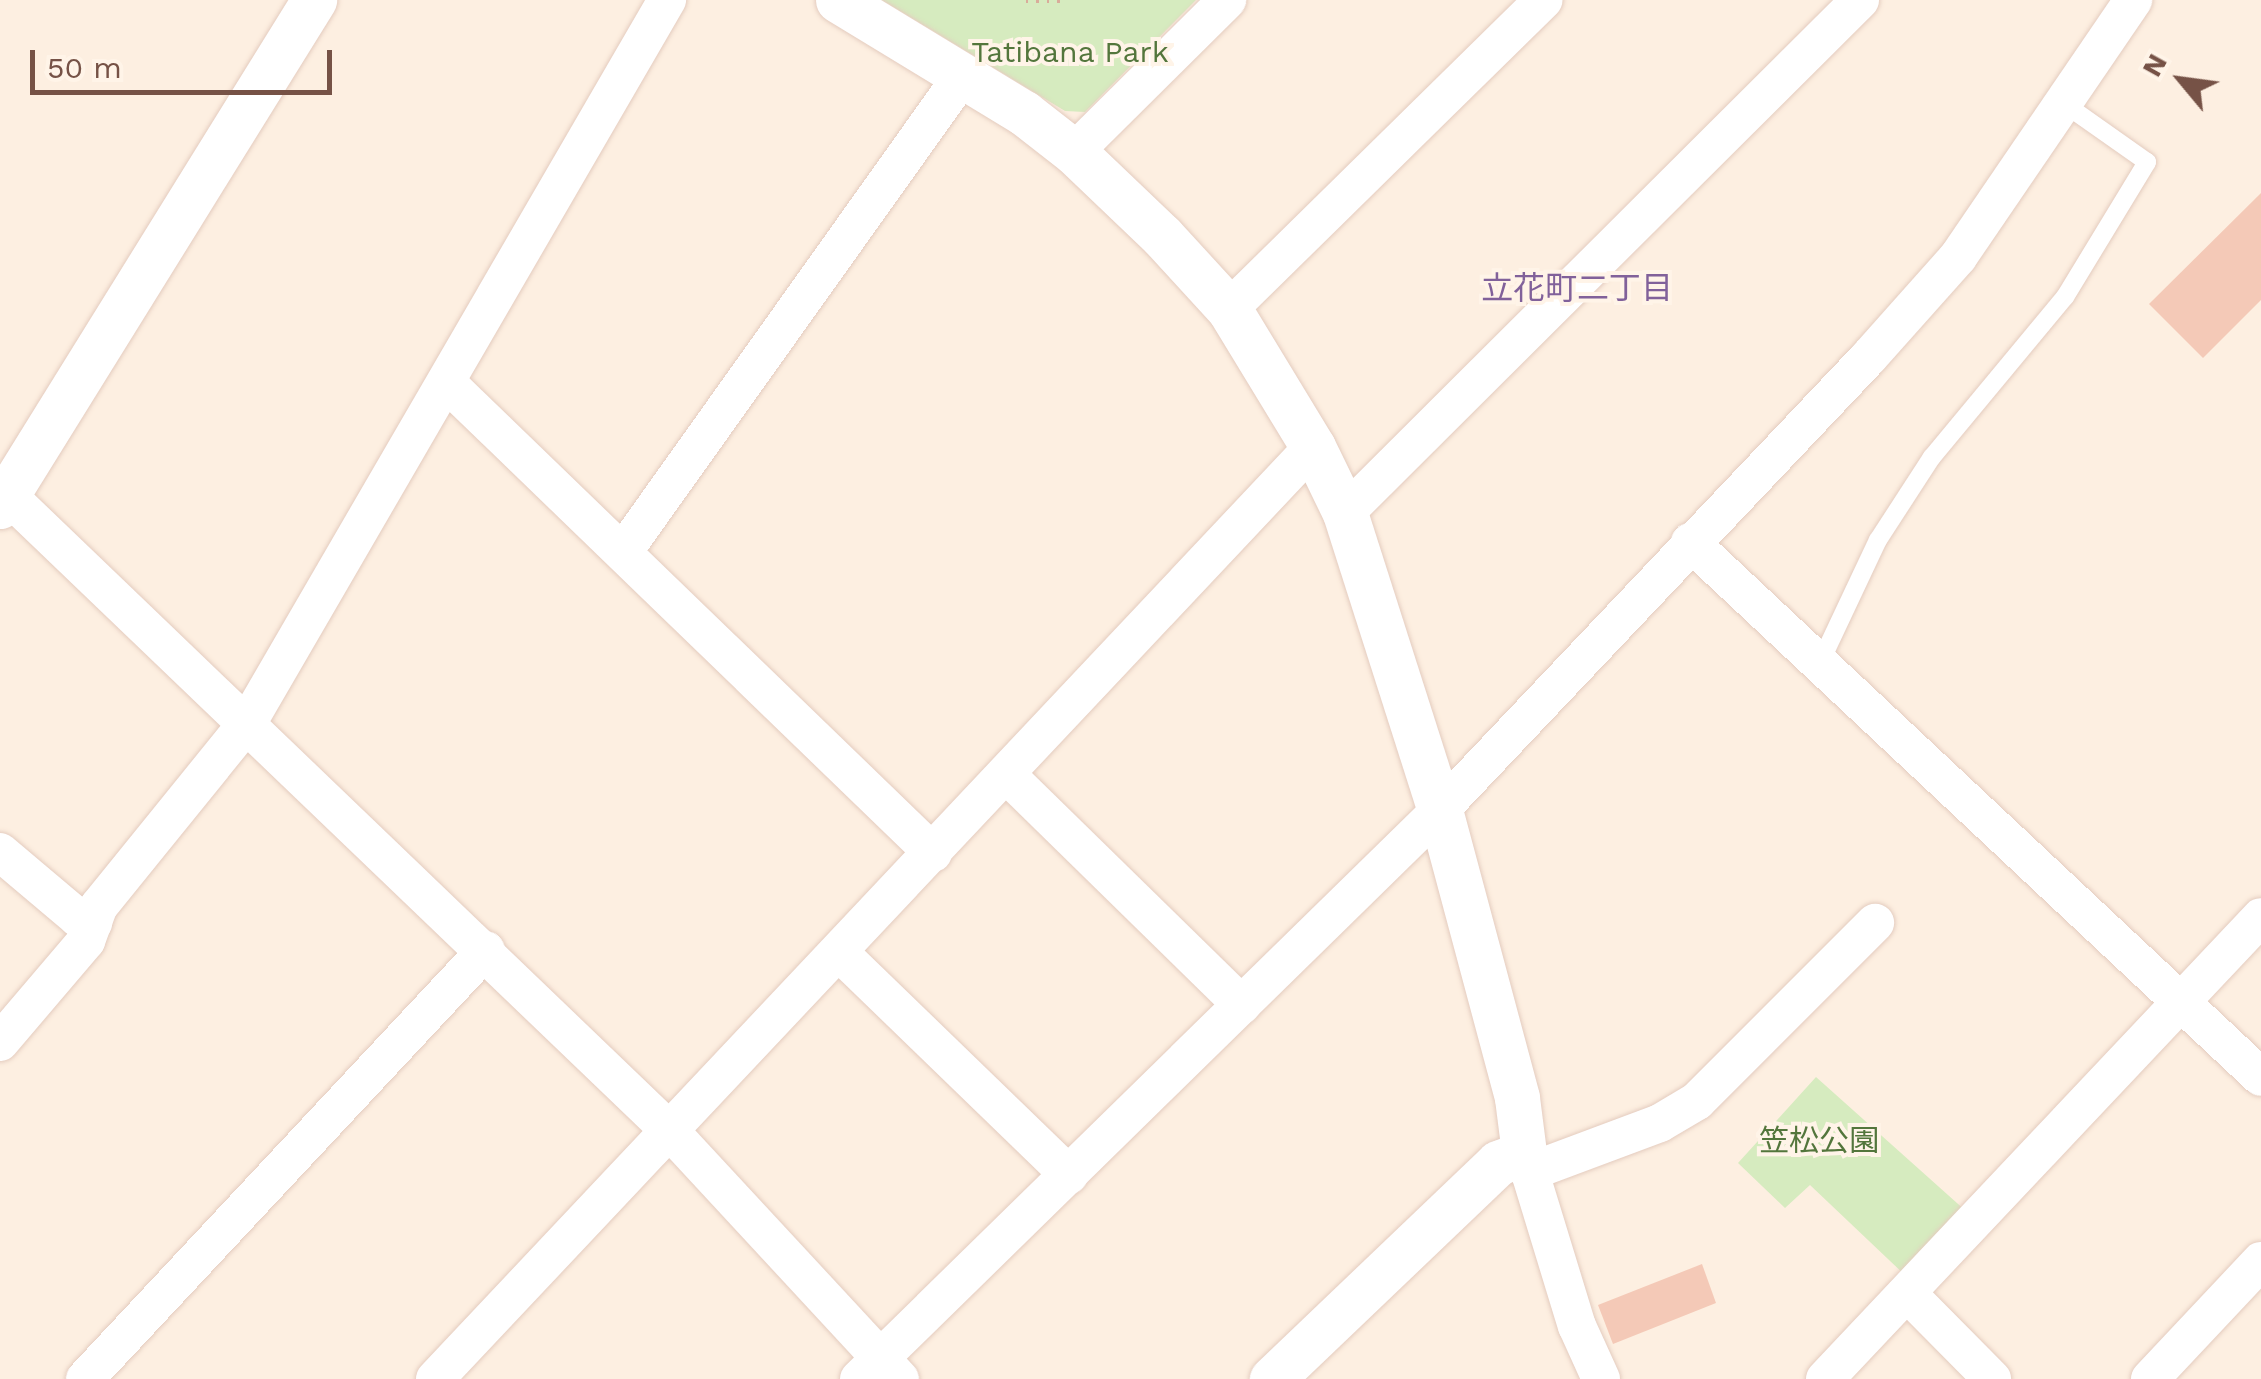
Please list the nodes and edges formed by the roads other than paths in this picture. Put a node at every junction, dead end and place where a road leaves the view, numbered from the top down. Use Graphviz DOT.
graph roads {
  1 [pos="314,0"];
  2 [pos="667,0"];
  3 [pos="838,0"];
  4 [pos="1227,0"];
  5 [pos="1543,0"];
  6 [pos="1860,0"];
  7 [pos="2133,0"];
  8 [pos="964,75"];
  9 [pos="2062,102"];
  10 [pos="1074,152"];
  11 [pos="1229,309"];
  12 [pos="448,384"];
  13 [pos="1313,447"];
  14 [pos="3,496"];
  15 [pos="1345,512"];
  16 [pos="1690,542"];
  17 [pos="623,552"];
  18 [pos="1820,663"];
  19 [pos="248,722"];
  20 [pos="1006,774"];
  21 [pos="1440,810"];
  22 [pos="0,852"];
  23 [pos="932,853"];
  24 [pos="2261,916"];
  25 [pos="93,923"];
  26 [pos="1875,923"];
  27 [pos="486,950"];
  28 [pos="840,952"];
  29 [pos="2181,1002"];
  30 [pos="1242,1005"];
  31 [pos="0,1042"];
  32 [pos="2261,1078"];
  33 [pos="671,1132"];
  34 [pos="1527,1162"];
  35 [pos="1069,1175"];
  36 [pos="2261,1261"];
  37 [pos="1907,1292"];
  38 [pos="880,1372"];
  39 [pos="85,1379"];
  40 [pos="435,1379"];
  41 [pos="1272,1379"];
  42 [pos="1601,1379"];
  43 [pos="1825,1379"];
  44 [pos="1992,1379"];
  45 [pos="2150,1379"];
  1 -- 14 [label="street"];
  2 -- 12 [label="street"];
  3 -- 8 [label="street"];
  4 -- 10 [label="street"];
  5 -- 11 [label="street"];
  6 -- 15 [label="street"];
  7 -- 9 [label="street"];
  8 -- 10 [label="street"];
  8 -- 17 [label="street"];
  9 -- 16 [label="street"];
  9 -- 18 [label="lane"];
  10 -- 11 [label="street"];
  11 -- 13 [label="street"];
  12 -- 17 [label="street"];
  12 -- 19 [label="street"];
  13 -- 15 [label="street"];
  13 -- 20 [label="street"];
  14 -- 19 [label="street"];
  15 -- 21 [label="street"];
  16 -- 18 [label="street"];
  16 -- 21 [label="street"];
  17 -- 23 [label="street"];
  18 -- 29 [label="street"];
  19 -- 25 [label="street"];
  19 -- 27 [label="street"];
  20 -- 23 [label="street"];
  20 -- 30 [label="street"];
  21 -- 30 [label="street"];
  21 -- 34 [label="street"];
  22 -- 25 [label="street"];
  23 -- 28 [label="street"];
  24 -- 29 [label="street"];
  25 -- 31 [label="street"];
  26 -- 34 [label="street"];
  27 -- 33 [label="street"];
  27 -- 39 [label="street"];
  28 -- 33 [label="street"];
  28 -- 35 [label="street"];
  29 -- 32 [label="street"];
  29 -- 37 [label="street"];
  30 -- 35 [label="street"];
  33 -- 38 [label="street"];
  33 -- 40 [label="street"];
  34 -- 41 [label="street"];
  34 -- 42 [label="street"];
  35 -- 38 [label="street"];
  36 -- 45 [label="street"];
  37 -- 43 [label="street"];
  37 -- 44 [label="street"];
}
